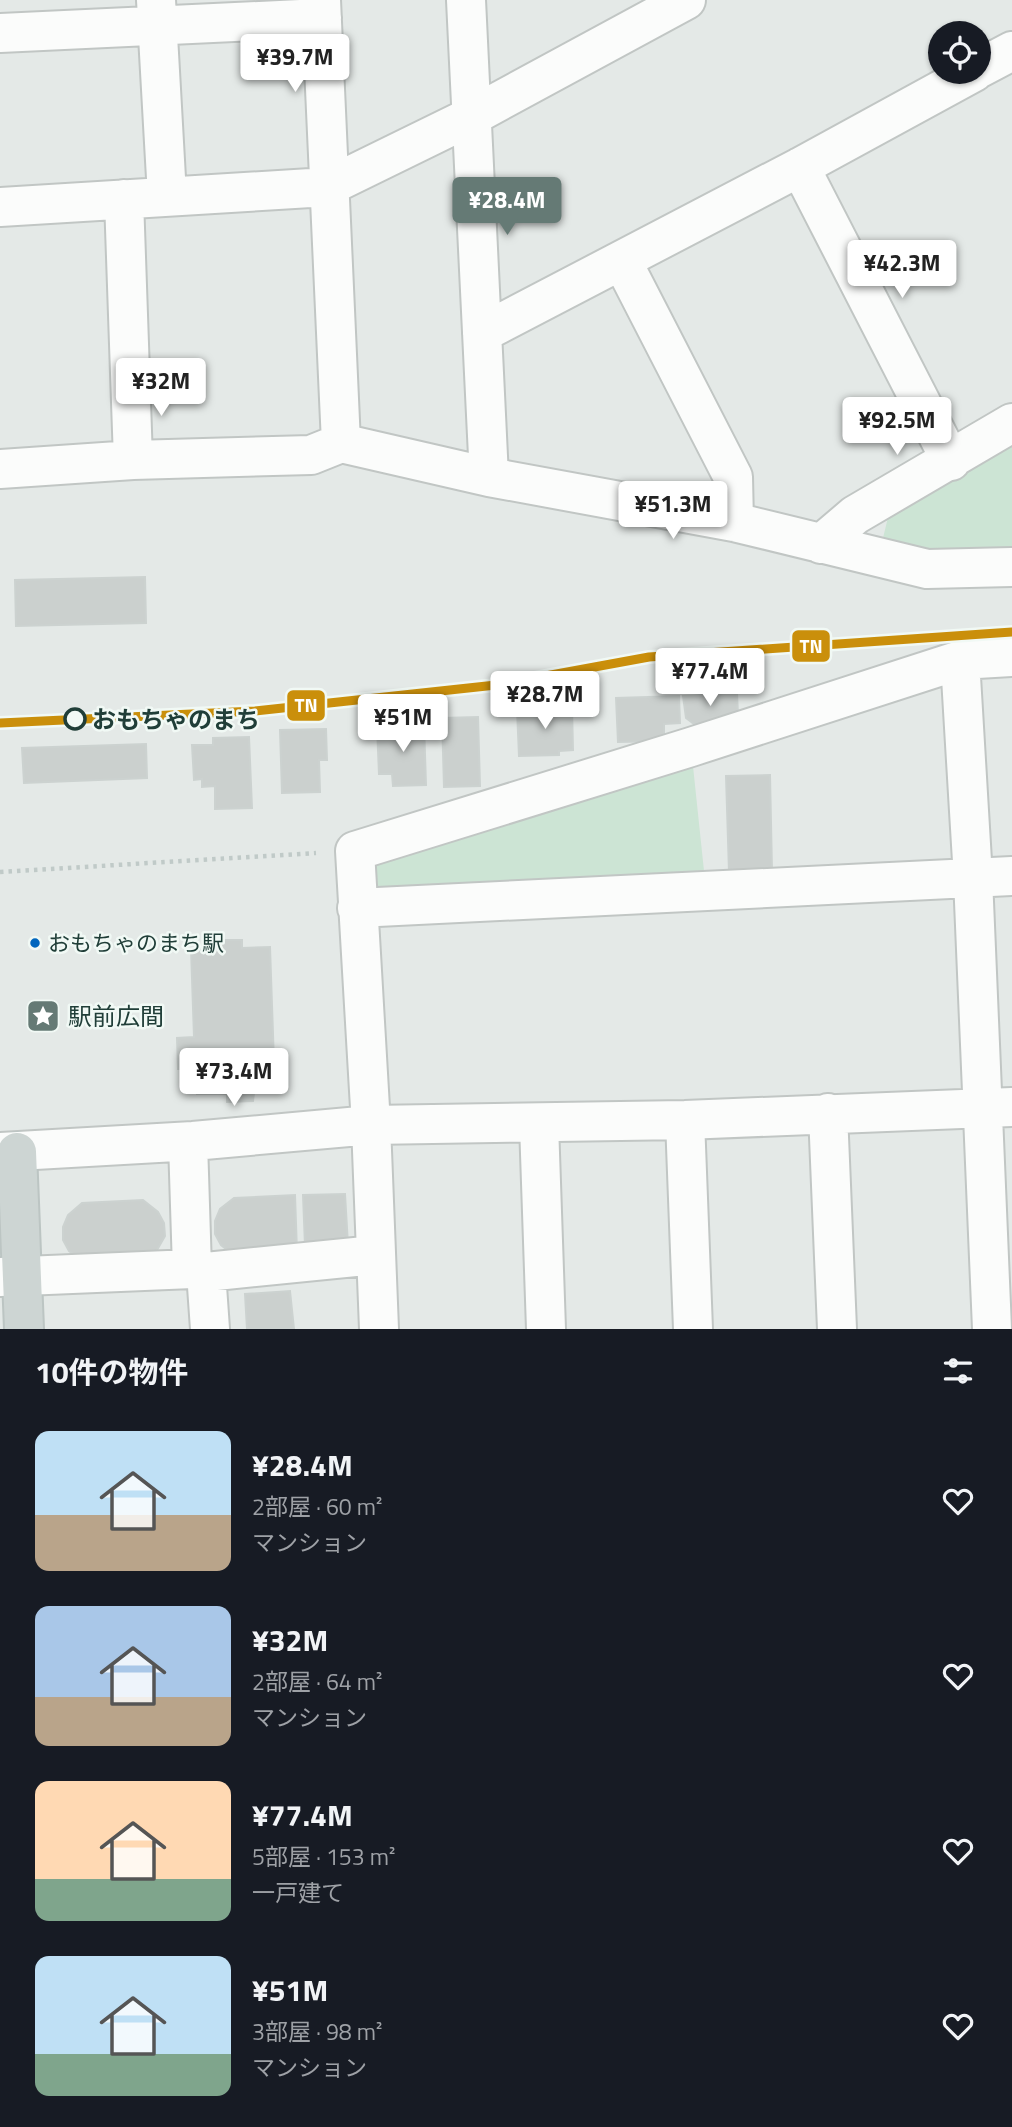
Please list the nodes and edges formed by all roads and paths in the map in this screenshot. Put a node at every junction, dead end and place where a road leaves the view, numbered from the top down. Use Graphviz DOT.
graph roads {
  1 [pos="466,0"];
  2 [pos="686,0"];
  3 [pos="322,9"];
  4 [pos="157,12"];
  5 [pos="0,33"];
  6 [pos="1012,51"];
  7 [pos="991,63"];
  8 [pos="952,84"];
  9 [pos="472,116"];
  10 [pos="800,167"];
  11 [pos="327,187"];
  12 [pos="167,196"];
  13 [pos="124,199"];
  14 [pos="0,207"];
  15 [pos="622,261"];
  16 [pos="482,332"];
  17 [pos="1012,423"];
  18 [pos="341,443"];
  19 [pos="133,460"];
  20 [pos="951,461"];
  21 [pos="0,469"];
  22 [pos="489,477"];
  23 [pos="734,522"];
  24 [pos="821,544"];
  25 [pos="1012,567"];
  26 [pos="1012,657"];
  27 [pos="960,660"];
  28 [pos="355,851"];
  29 [pos="0,872"];
  30 [pos="1012,876"];
  31 [pos="973,878"];
  32 [pos="357,908"];
  33 [pos="997,1107"];
  34 [pos="828,1113"];
  35 [pos="685,1120"];
  36 [pos="540,1124"];
  37 [pos="371,1125"];
  38 [pos="188,1142"];
  39 [pos="9,1152"];
  40 [pos="375,1255"];
  41 [pos="199,1270"];
  42 [pos="11,1276"];
  43 [pos="24,1329"];
  44 [pos="210,1329"];
  45 [pos="379,1329"];
  46 [pos="546,1329"];
  47 [pos="693,1329"];
  48 [pos="837,1329"];
  49 [pos="992,1329"];
  1 -- 9 [label="street"];
  2 -- 9 [label="street"];
  3 -- 4 [label="street"];
  3 -- 11 [label="street"];
  4 -- 5 [label="street"];
  4 -- 12 [label="street"];
  6 -- 7 [label="street"];
  8 -- 10 [label="street"];
  9 -- 11 [label="street"];
  9 -- 16 [label="street"];
  10 -- 15 [label="street"];
  10 -- 20 [label="street"];
  11 -- 12 [label="street"];
  11 -- 18 [label="street"];
  12 -- 13 [label="street"];
  13 -- 14 [label="street"];
  13 -- 19 [label="street"];
  15 -- 16 [label="street"];
  15 -- 23 [label="street"];
  16 -- 22 [label="street"];
  17 -- 20 [label="street"];
  18 -- 19 [label="street"];
  18 -- 22 [label="street"];
  19 -- 21 [label="street"];
  20 -- 24 [label="street"];
  22 -- 23 [label="street"];
  23 -- 24 [label="street"];
  24 -- 25 [label="street"];
  26 -- 27 [label="street"];
  27 -- 28 [label="street"];
  27 -- 31 [label="street"];
  28 -- 29 [label="path"];
  28 -- 32 [label="street"];
  30 -- 31 [label="street"];
  31 -- 32 [label="street"];
  31 -- 33 [label="street"];
  32 -- 37 [label="street"];
  33 -- 34 [label="street"];
  33 -- 49 [label="street"];
  34 -- 35 [label="street"];
  34 -- 48 [label="street"];
  35 -- 36 [label="street"];
  35 -- 47 [label="street"];
  36 -- 37 [label="street"];
  36 -- 46 [label="street"];
  37 -- 38 [label="street"];
  37 -- 40 [label="street"];
  38 -- 39 [label="street"];
  38 -- 41 [label="street"];
  39 -- 42 [label="main road"];
  40 -- 41 [label="street"];
  40 -- 45 [label="street"];
  41 -- 42 [label="street"];
  41 -- 44 [label="street"];
  42 -- 43 [label="main road"];
}
